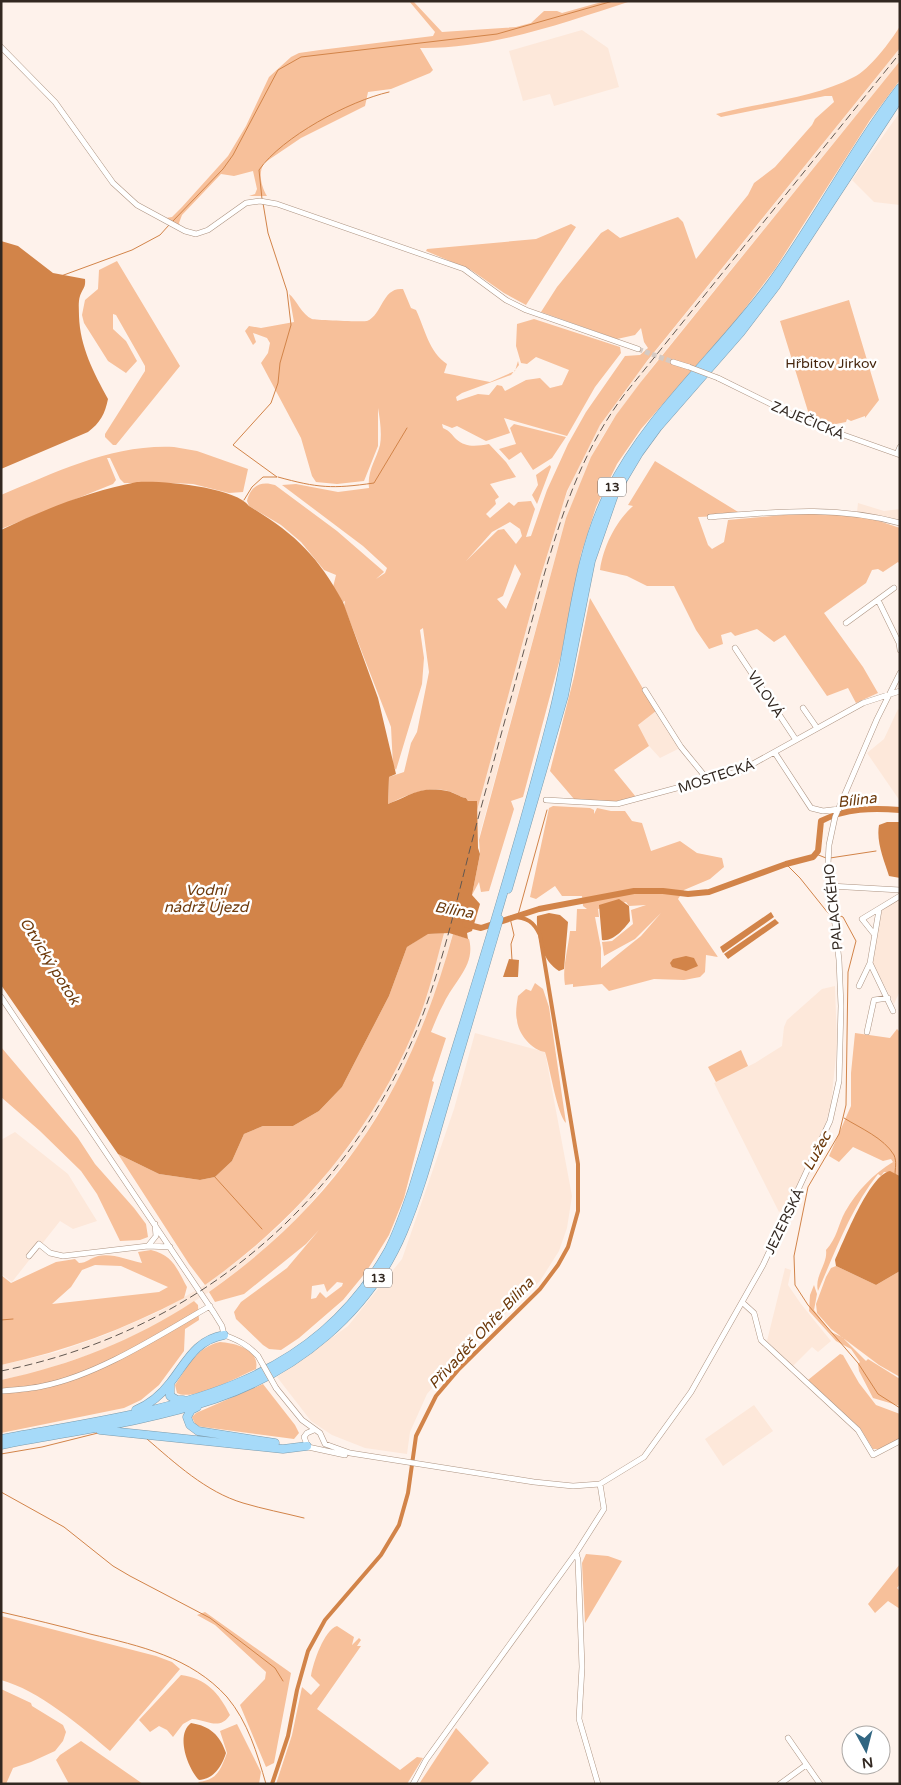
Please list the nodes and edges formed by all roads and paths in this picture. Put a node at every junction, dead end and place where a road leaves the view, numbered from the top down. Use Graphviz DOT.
graph roads {
  1 [pos="1,47"];
  2 [pos="900,88"];
  3 [pos="900,97"];
  4 [pos="900,104"];
  5 [pos="871,138"];
  6 [pos="638,349"];
  7 [pos="673,362"];
  8 [pos="900,447"];
  9 [pos="898,454"];
  10 [pos="710,517"];
  11 [pos="900,523"];
  12 [pos="894,588"];
  13 [pos="878,600"];
  14 [pos="846,623"];
  15 [pos="735,648"];
  16 [pos="900,650"];
  17 [pos="900,673"];
  18 [pos="645,690"];
  19 [pos="900,691"];
  20 [pos="889,693"];
  21 [pos="803,708"];
  22 [pos="817,728"];
  23 [pos="796,740"];
  24 [pos="775,753"];
  25 [pos="708,780"];
  26 [pos="546,800"];
  27 [pos="838,810"];
  28 [pos="830,886"];
  29 [pos="892,890"];
  30 [pos="900,890"];
  31 [pos="900,896"];
  32 [pos="891,900"];
  33 [pos="879,910"];
  34 [pos="874,934"];
  35 [pos="870,963"];
  36 [pos="865,975"];
  37 [pos="878,980"];
  38 [pos="859,986"];
  39 [pos="1,997"];
  40 [pos="888,998"];
  41 [pos="841,1006"];
  42 [pos="893,1011"];
  43 [pos="867,1032"];
  44 [pos="155,1224"];
  45 [pos="148,1246"];
  46 [pos="170,1247"];
  47 [pos="29,1256"];
  48 [pos="743,1303"];
  49 [pos="210,1306"];
  50 [pos="224,1335"];
  51 [pos="170,1384"];
  52 [pos="1,1392"];
  53 [pos="214,1396"];
  54 [pos="120,1416"];
  55 [pos="302,1420"];
  56 [pos="314,1430"];
  57 [pos="63,1433"];
  58 [pos="306,1435"];
  59 [pos="1,1439"];
  60 [pos="900,1441"];
  61 [pos="322,1442"];
  62 [pos="1,1445"];
  63 [pos="307,1446"];
  64 [pos="315,1449"];
  65 [pos="380,1458"];
  66 [pos="600,1484"];
  67 [pos="576,1553"];
  68 [pos="788,1738"];
  69 [pos="806,1765"];
  70 [pos="413,1784"];
  71 [pos="598,1784"];
  72 [pos="780,1784"];
  73 [pos="820,1784"];
  1 -- 6 [label="street"];
  2 -- 53 [label="highway, 13"];
  3 -- 5 [label="highway, 13"];
  4 -- 5 [label="highway"];
  5 -- 53 [label="highway, 13"];
  7 -- 9 [label="street, ZAJEČICKÁ, bridge"];
  8 -- 9 [label="street"];
  10 -- 11 [label="street"];
  12 -- 13 [label="street"];
  13 -- 14 [label="street"];
  13 -- 16 [label="street"];
  15 -- 23 [label="street, VILOVÁ"];
  17 -- 20 [label="street, PALACKÉHO"];
  18 -- 25 [label="street"];
  19 -- 20 [label="street, MOSTECKÁ"];
  20 -- 22 [label="street, MOSTECKÁ"];
  20 -- 27 [label="street, PALACKÉHO"];
  21 -- 22 [label="street"];
  22 -- 23 [label="street, MOSTECKÁ"];
  23 -- 24 [label="street, MOSTECKÁ"];
  24 -- 25 [label="street, MOSTECKÁ"];
  24 -- 27 [label="street"];
  25 -- 26 [label="street, MOSTECKÁ"];
  27 -- 28 [label="street, PALACKÉHO"];
  28 -- 29 [label="street"];
  28 -- 41 [label="street, PALACKÉHO"];
  29 -- 30 [label="street"];
  29 -- 32 [label="street"];
  31 -- 32 [label="street"];
  32 -- 33 [label="street"];
  33 -- 34 [label="street"];
  33 -- 34 [label="street"];
  34 -- 35 [label="street"];
  35 -- 36 [label="street"];
  35 -- 37 [label="street"];
  36 -- 37 [label="street"];
  36 -- 38 [label="street"];
  37 -- 40 [label="street"];
  39 -- 44 [label="street"];
  40 -- 42 [label="street"];
  40 -- 43 [label="street"];
  41 -- 48 [label="street, JEZERSKÁ"];
  44 -- 45 [label="street"];
  44 -- 46 [label="street"];
  45 -- 46 [label="street"];
  45 -- 47 [label="street"];
  46 -- 49 [label="street"];
  48 -- 60 [label="street"];
  48 -- 66 [label="street, JEZERSKÁ"];
  49 -- 50 [label="street"];
  49 -- 52 [label="street"];
  50 -- 51 [label="highway"];
  50 -- 55 [label="street, bridge"];
  51 -- 53 [label="highway"];
  51 -- 54 [label="highway"];
  53 -- 54 [label="highway, 13"];
  53 -- 57 [label="highway, 13"];
  53 -- 58 [label="highway"];
  54 -- 59 [label="highway, 13"];
  55 -- 56 [label="street"];
  55 -- 58 [label="street"];
  56 -- 58 [label="street"];
  56 -- 61 [label="street"];
  57 -- 62 [label="highway, 13"];
  57 -- 63 [label="highway"];
  58 -- 63 [label="street"];
  61 -- 64 [label="street"];
  61 -- 65 [label="street"];
  63 -- 64 [label="street"];
  64 -- 65 [label="street"];
  65 -- 66 [label="street"];
  66 -- 67 [label="street"];
  67 -- 70 [label="street"];
  67 -- 71 [label="street"];
  68 -- 69 [label="street"];
  69 -- 72 [label="street"];
  69 -- 73 [label="street"];
}
